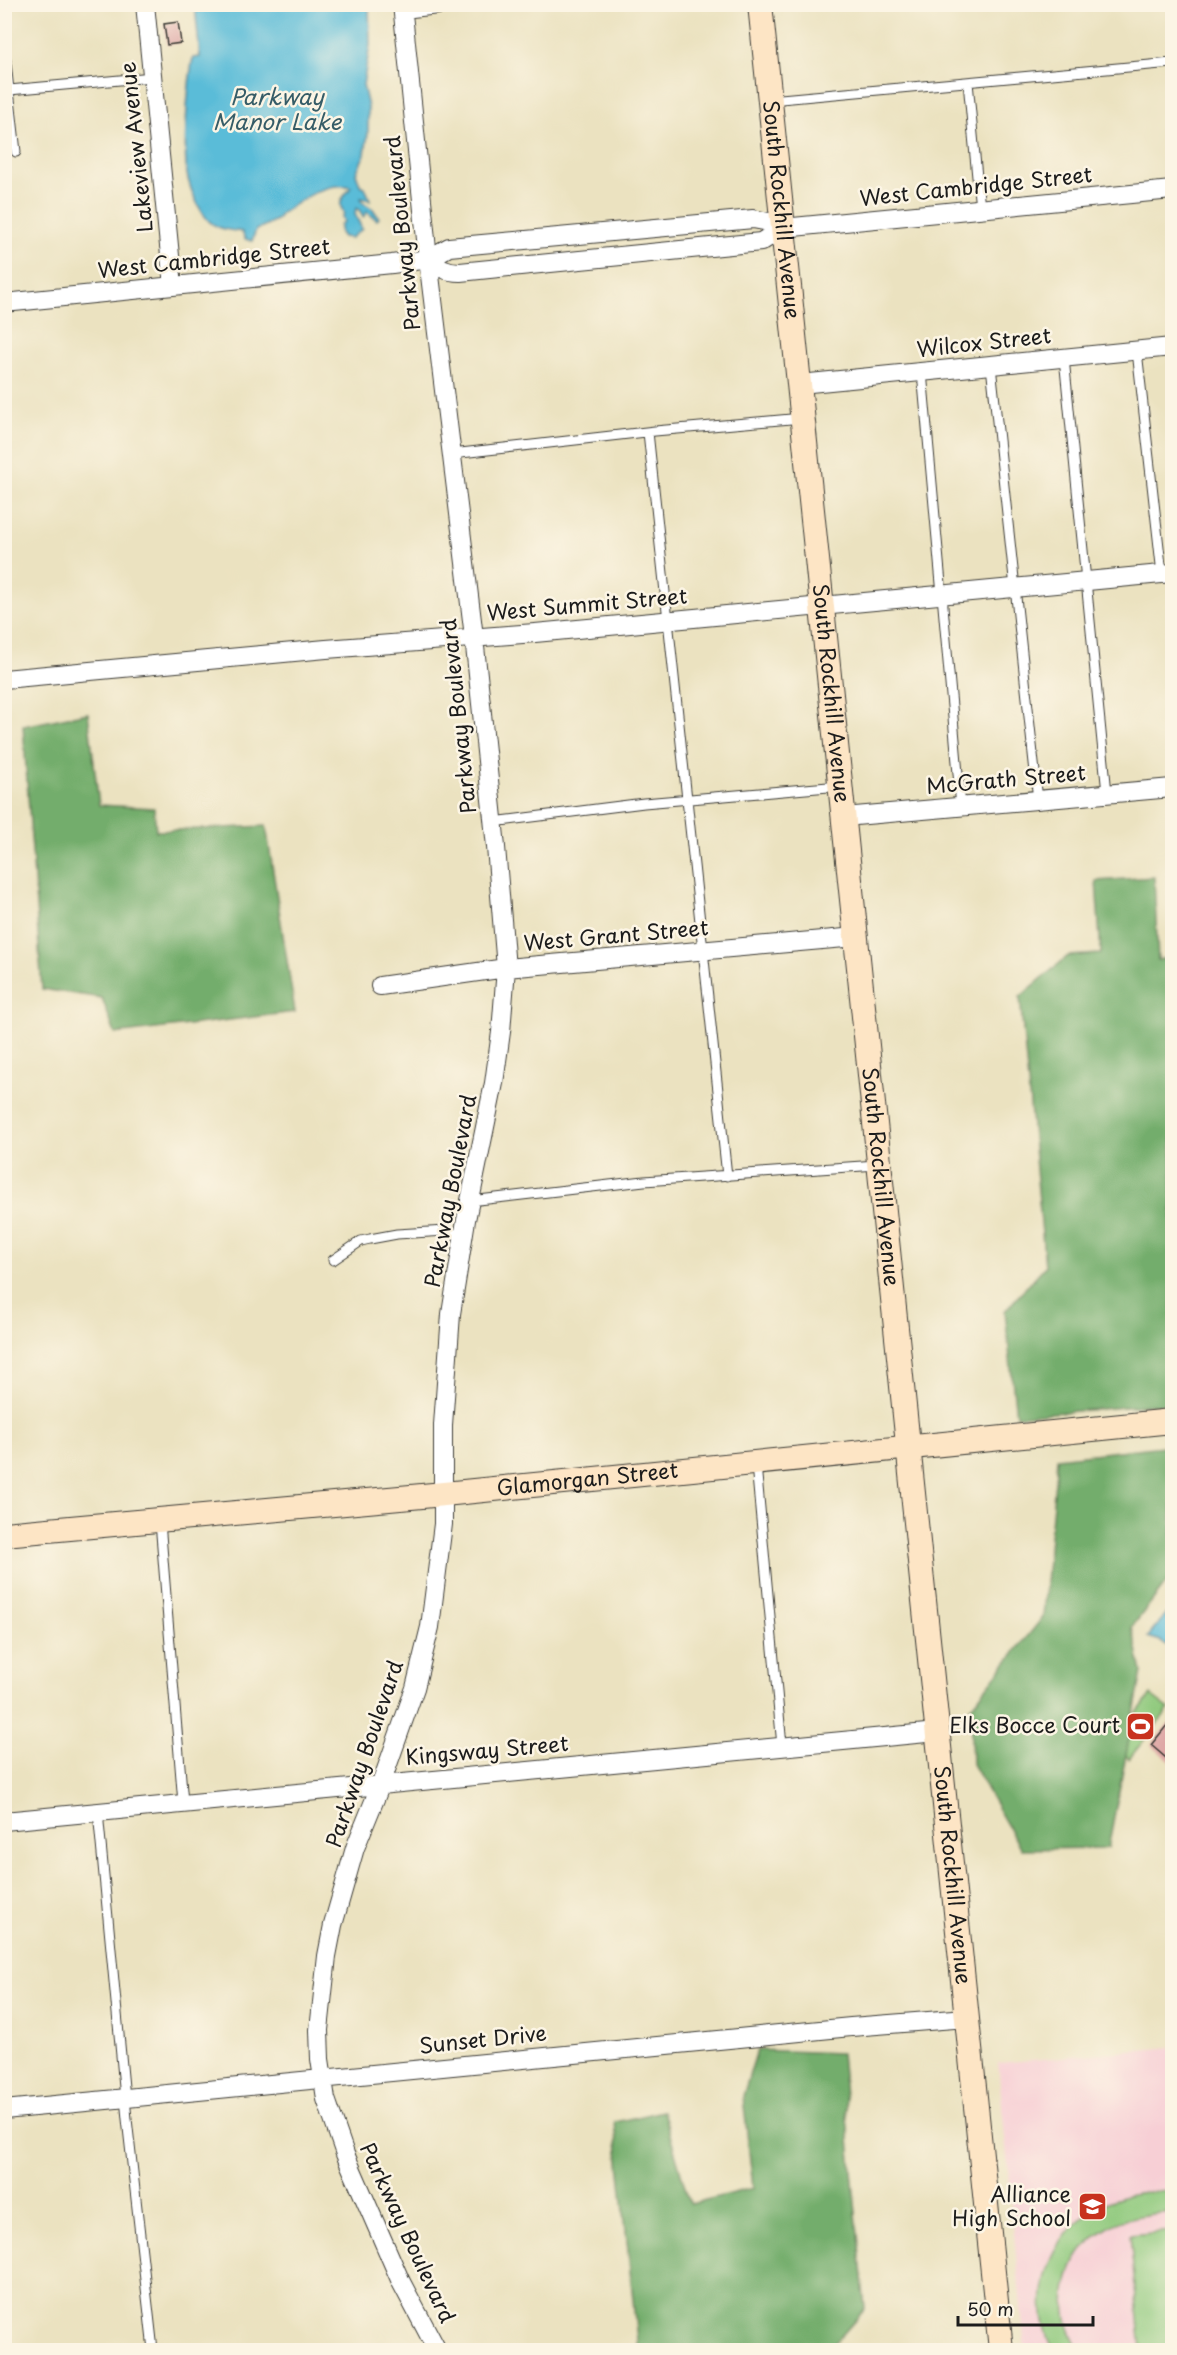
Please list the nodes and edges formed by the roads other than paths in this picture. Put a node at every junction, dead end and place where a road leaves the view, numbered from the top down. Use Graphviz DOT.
graph roads {
  1 [pos="145,4"];
  2 [pos="447,4"];
  3 [pos="760,4"];
  4 [pos="403,7"];
  5 [pos="4,44"];
  6 [pos="1173,63"];
  7 [pos="153,77"];
  8 [pos="968,82"];
  9 [pos="9,90"];
  10 [pos="770,100"];
  11 [pos="16,152"];
  12 [pos="1173,190"];
  13 [pos="980,209"];
  14 [pos="783,228"];
  15 [pos="428,259"];
  16 [pos="173,286"];
  17 [pos="4,303"];
  18 [pos="1173,347"];
  19 [pos="1137,351"];
  20 [pos="1064,358"];
  21 [pos="991,366"];
  22 [pos="922,372"];
  23 [pos="800,384"];
  24 [pos="804,418"];
  25 [pos="648,432"];
  26 [pos="452,454"];
  27 [pos="1167,573"];
  28 [pos="1087,581"];
  29 [pos="1015,587"];
  30 [pos="940,594"];
  31 [pos="823,606"];
  32 [pos="667,620"];
  33 [pos="474,637"];
  34 [pos="4,679"];
  35 [pos="841,786"];
  36 [pos="1173,788"];
  37 [pos="1107,794"];
  38 [pos="687,800"];
  39 [pos="1038,800"];
  40 [pos="961,807"];
  41 [pos="844,818"];
  42 [pos="494,822"];
  43 [pos="856,937"];
  44 [pos="702,951"];
  45 [pos="506,968"];
  46 [pos="380,986"];
  47 [pos="879,1165"];
  48 [pos="727,1176"];
  49 [pos="470,1202"];
  50 [pos="463,1236"];
  51 [pos="333,1260"];
  52 [pos="1173,1421"];
  53 [pos="910,1447"];
  54 [pos="756,1462"];
  55 [pos="444,1494"];
  56 [pos="160,1520"];
  57 [pos="4,1534"];
  58 [pos="938,1732"];
  59 [pos="782,1746"];
  60 [pos="381,1784"];
  61 [pos="183,1803"];
  62 [pos="98,1812"];
  63 [pos="4,1821"];
  64 [pos="967,2018"];
  65 [pos="322,2080"];
  66 [pos="126,2098"];
  67 [pos="4,2110"];
  68 [pos="153,2350"];
  69 [pos="437,2350"];
  70 [pos="1001,2350"];
  1 -- 7 [label="street, Lakeview Avenue"];
  2 -- 4 [label="street"];
  3 -- 10 [label="street, South Rockhill Avenue"];
  4 -- 15 [label="street, Parkway Boulevard"];
  5 -- 9 [label="lane"];
  6 -- 8 [label="lane"];
  7 -- 9 [label="lane"];
  7 -- 16 [label="street, Lakeview Avenue"];
  8 -- 10 [label="lane"];
  8 -- 13 [label="lane"];
  9 -- 11 [label="lane"];
  10 -- 14 [label="street, South Rockhill Avenue"];
  12 -- 13 [label="street, West Cambridge Street"];
  13 -- 14 [label="street, West Cambridge Street"];
  14 -- 15 [label="street, West Cambridge Street"];
  14 -- 15 [label="street, West Cambridge Street"];
  14 -- 23 [label="street, South Rockhill Avenue"];
  15 -- 16 [label="street, West Cambridge Street"];
  15 -- 26 [label="street, Parkway Boulevard"];
  16 -- 17 [label="street, West Cambridge Street"];
  18 -- 19 [label="street, Wilcox Street"];
  19 -- 20 [label="street, Wilcox Street"];
  19 -- 27 [label="lane"];
  20 -- 21 [label="street, Wilcox Street"];
  20 -- 28 [label="lane"];
  21 -- 22 [label="street, Wilcox Street"];
  21 -- 29 [label="lane"];
  22 -- 23 [label="street, Wilcox Street"];
  22 -- 30 [label="lane"];
  23 -- 24 [label="street, South Rockhill Avenue"];
  24 -- 25 [label="lane"];
  24 -- 31 [label="street, South Rockhill Avenue"];
  25 -- 26 [label="lane"];
  25 -- 32 [label="lane"];
  26 -- 33 [label="street, Parkway Boulevard"];
  27 -- 28 [label="street, West Summit Street"];
  28 -- 29 [label="street, West Summit Street"];
  28 -- 37 [label="lane"];
  29 -- 30 [label="street, West Summit Street"];
  29 -- 39 [label="lane"];
  30 -- 31 [label="street, West Summit Street"];
  30 -- 40 [label="lane"];
  31 -- 32 [label="street, West Summit Street"];
  31 -- 35 [label="street, South Rockhill Avenue"];
  32 -- 33 [label="street, West Summit Street"];
  32 -- 38 [label="lane"];
  33 -- 34 [label="street, West Summit Street"];
  33 -- 42 [label="street, Parkway Boulevard"];
  35 -- 38 [label="lane"];
  35 -- 41 [label="street, South Rockhill Avenue"];
  36 -- 37 [label="street, McGrath Street"];
  37 -- 39 [label="street, McGrath Street"];
  38 -- 42 [label="lane"];
  38 -- 44 [label="lane"];
  39 -- 40 [label="street, McGrath Street"];
  40 -- 41 [label="street, McGrath Street"];
  41 -- 43 [label="street, South Rockhill Avenue"];
  42 -- 45 [label="street, Parkway Boulevard"];
  43 -- 44 [label="street, West Grant Street"];
  43 -- 47 [label="street, South Rockhill Avenue"];
  44 -- 45 [label="street, West Grant Street"];
  44 -- 48 [label="lane"];
  45 -- 46 [label="street, West Grant Street"];
  45 -- 49 [label="street, Parkway Boulevard"];
  47 -- 48 [label="lane"];
  47 -- 53 [label="street, South Rockhill Avenue"];
  48 -- 49 [label="lane"];
  49 -- 50 [label="street, Parkway Boulevard"];
  50 -- 51 [label="lane"];
  50 -- 55 [label="street, Parkway Boulevard"];
  52 -- 53 [label="street, Glamorgan Street"];
  53 -- 54 [label="street, Glamorgan Street"];
  53 -- 58 [label="street, South Rockhill Avenue"];
  54 -- 55 [label="street, Glamorgan Street"];
  54 -- 59 [label="lane"];
  55 -- 56 [label="street, Glamorgan Street"];
  55 -- 60 [label="street, Parkway Boulevard"];
  56 -- 57 [label="street, Glamorgan Street"];
  56 -- 61 [label="lane"];
  58 -- 59 [label="street, Kingsway Street"];
  58 -- 64 [label="street, South Rockhill Avenue"];
  59 -- 60 [label="street, Kingsway Street"];
  60 -- 61 [label="street, Kingsway Street"];
  60 -- 65 [label="street, Parkway Boulevard"];
  61 -- 62 [label="street, Kingsway Street"];
  62 -- 63 [label="street, Kingsway Street"];
  62 -- 66 [label="lane"];
  64 -- 65 [label="street, Sunset Drive"];
  64 -- 70 [label="street, South Rockhill Avenue"];
  65 -- 66 [label="street, Sunset Drive"];
  65 -- 69 [label="street, Parkway Boulevard"];
  66 -- 67 [label="street, Sunset Drive"];
  66 -- 68 [label="lane"];
}
